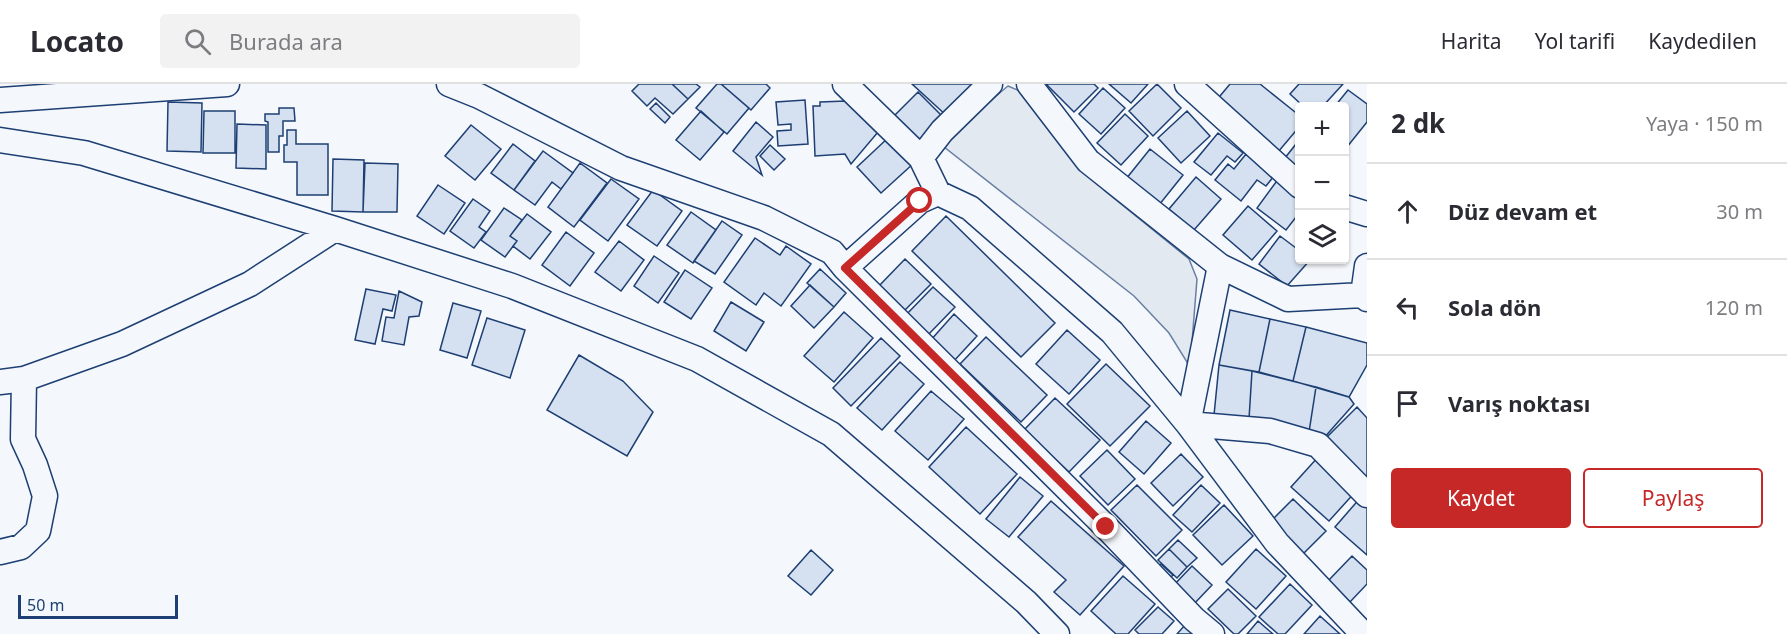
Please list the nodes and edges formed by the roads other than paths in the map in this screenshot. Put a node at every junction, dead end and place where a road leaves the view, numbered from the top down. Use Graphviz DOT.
graph roads {
  1 [pos="227,84"];
  2 [pos="449,84"];
  3 [pos="845,84"];
  4 [pos="990,84"];
  5 [pos="1029,84"];
  6 [pos="1187,84"];
  7 [pos="0,100"];
  8 [pos="0,140"];
  9 [pos="921,158"];
  10 [pos="1295,182"];
  11 [pos="938,193"];
  12 [pos="1349,209"];
  13 [pos="1367,214"];
  14 [pos="335,229"];
  15 [pos="1220,266"];
  16 [pos="1367,266"];
  17 [pos="845,268"];
  18 [pos="1365,297"];
  19 [pos="24,379"];
  20 [pos="0,382"];
  21 [pos="1188,424"];
  22 [pos="1367,495"];
  23 [pos="0,552"];
  24 [pos="1057,634"];
  25 [pos="1212,634"];
  26 [pos="1363,634"];
  1 -- 7 [label="street"];
  2 -- 17 [label="street"];
  3 -- 9 [label="street"];
  4 -- 9 [label="street"];
  5 -- 15 [label="street"];
  6 -- 10 [label="street"];
  8 -- 14 [label="street"];
  9 -- 11 [label="street"];
  11 -- 17 [label="street"];
  11 -- 21 [label="street"];
  12 -- 13 [label="street"];
  14 -- 19 [label="street"];
  14 -- 24 [label="street"];
  15 -- 18 [label="street"];
  15 -- 21 [label="street"];
  16 -- 18 [label="street"];
  17 -- 25 [label="street"];
  19 -- 20 [label="street"];
  19 -- 23 [label="street"];
  21 -- 22 [label="street"];
  21 -- 26 [label="street"];
}
